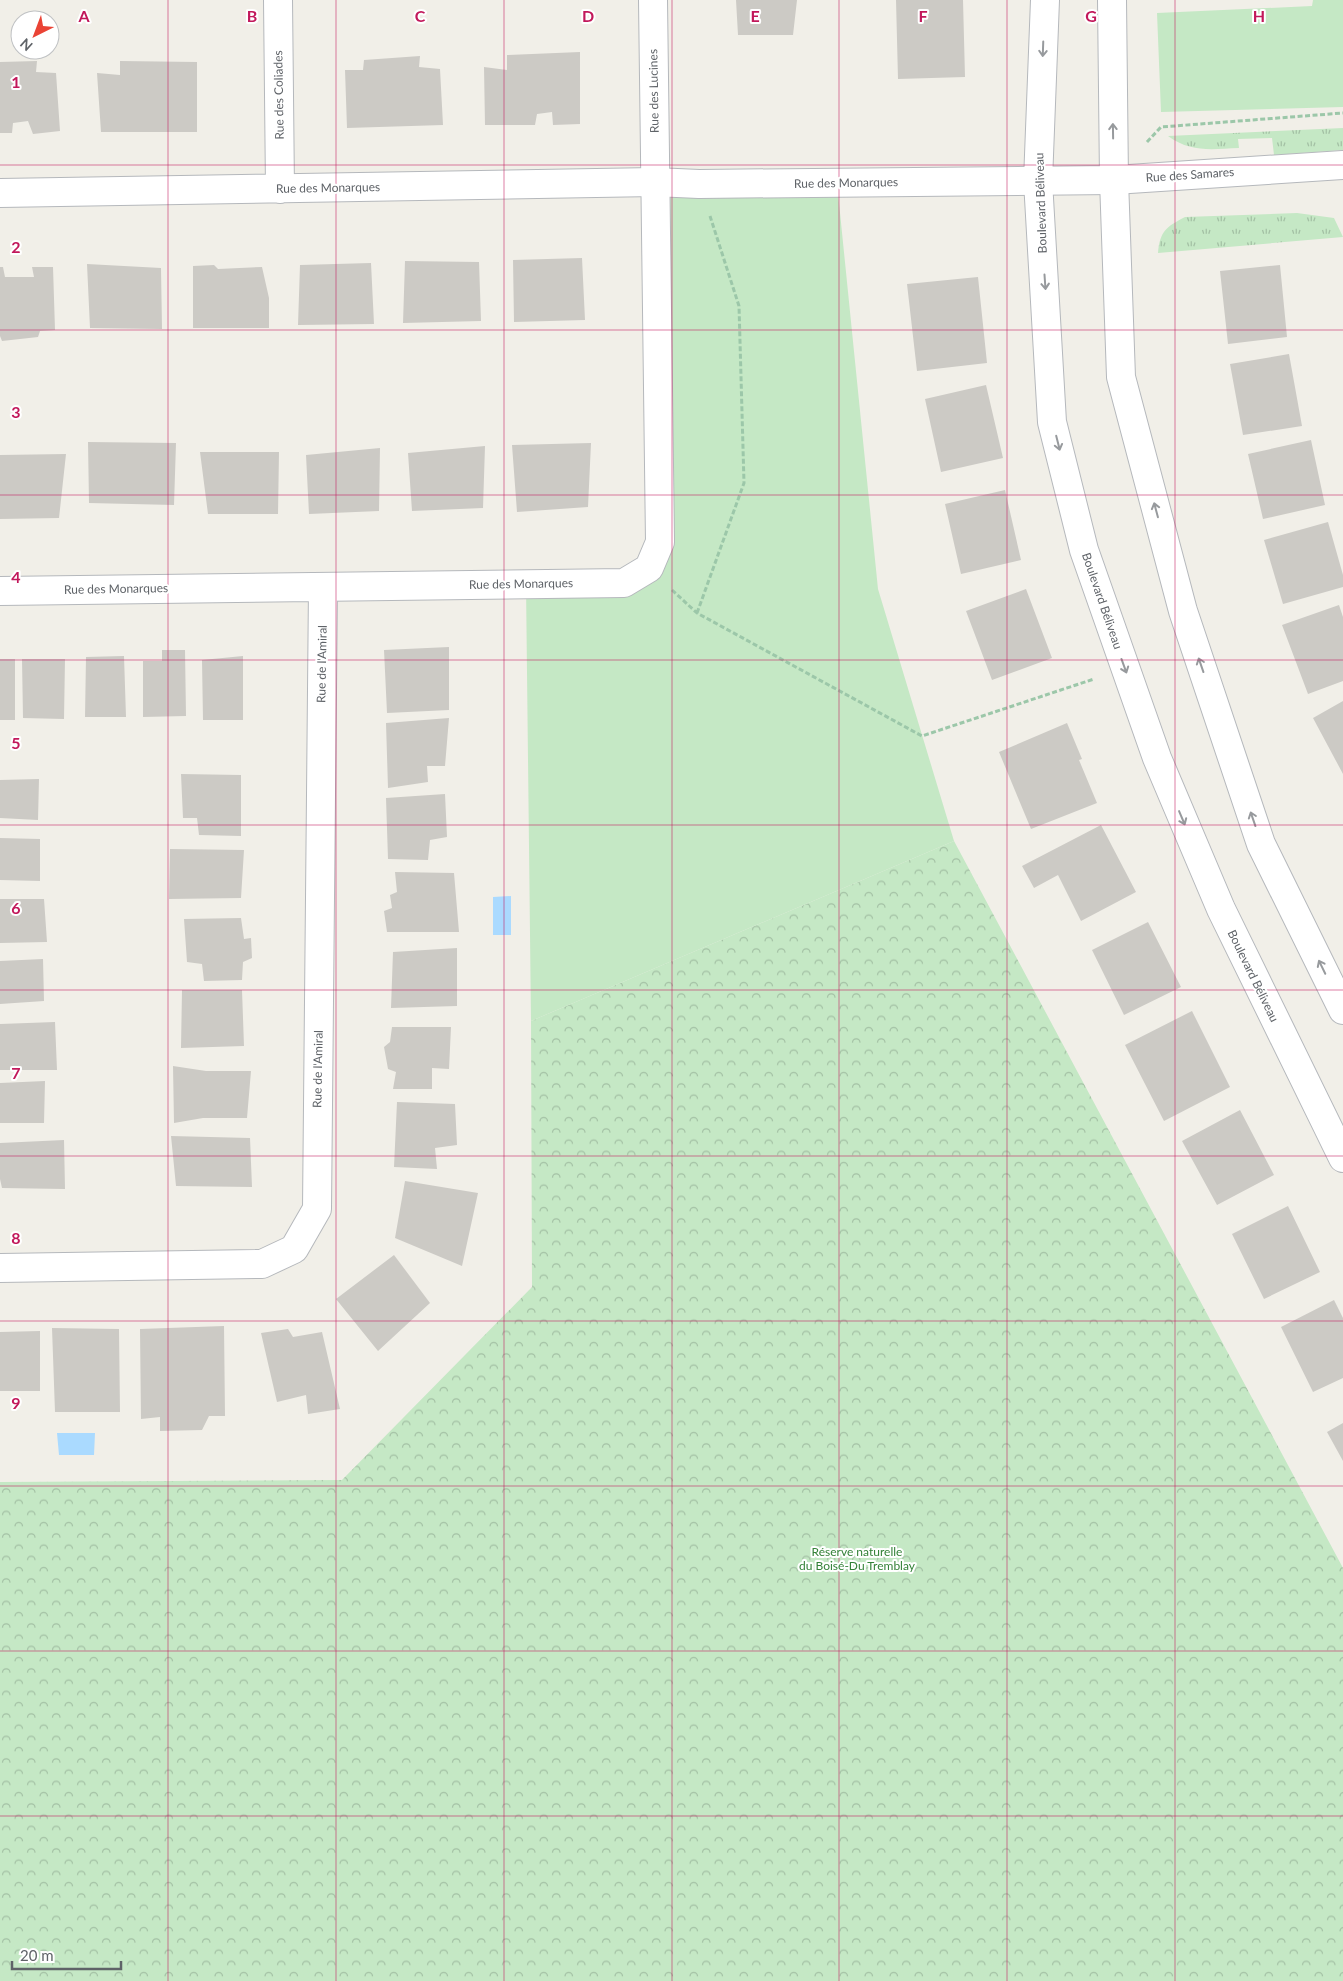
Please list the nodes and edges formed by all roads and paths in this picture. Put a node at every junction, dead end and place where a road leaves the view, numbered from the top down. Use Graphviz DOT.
graph roads {
  1 [pos="278,0"];
  2 [pos="653,0"];
  3 [pos="1045,0"];
  4 [pos="1112,0"];
  5 [pos="1343,113"];
  6 [pos="1343,165"];
  7 [pos="1114,180"];
  8 [pos="1038,181"];
  9 [pos="655,182"];
  10 [pos="699,184"];
  11 [pos="280,189"];
  12 [pos="0,193"];
  13 [pos="649,568"];
  14 [pos="323,587"];
  15 [pos="0,591"];
  16 [pos="697,612"];
  17 [pos="1125,669"];
  18 [pos="1343,1010"];
  19 [pos="1343,1158"];
  20 [pos="0,1268"];
  1 -- 11 [label="street, Rue des Coliades"];
  2 -- 9 [label="street, Rue des Lucines"];
  3 -- 8 [label="street, Boulevard Béliveau, one-way"];
  7 -- 4 [label="street, one-way"];
  5 -- 7 [label="path"];
  6 -- 7 [label="street, Rue des Samares"];
  7 -- 8 [label="street, Rue des Samares"];
  18 -- 7 [label="street, one-way"];
  8 -- 10 [label="street, Rue des Monarques"];
  8 -- 17 [label="street, Boulevard Béliveau, one-way"];
  9 -- 10 [label="street, Rue des Monarques"];
  9 -- 11 [label="street, Rue des Monarques"];
  9 -- 13 [label="street"];
  10 -- 16 [label="path"];
  11 -- 12 [label="street, Rue des Monarques"];
  13 -- 14 [label="street, Rue des Monarques"];
  13 -- 16 [label="path"];
  14 -- 15 [label="street, Rue des Monarques"];
  14 -- 20 [label="street, Rue de l'Amiral"];
  16 -- 17 [label="path"];
  17 -- 19 [label="street, Boulevard Béliveau, one-way"];
}
